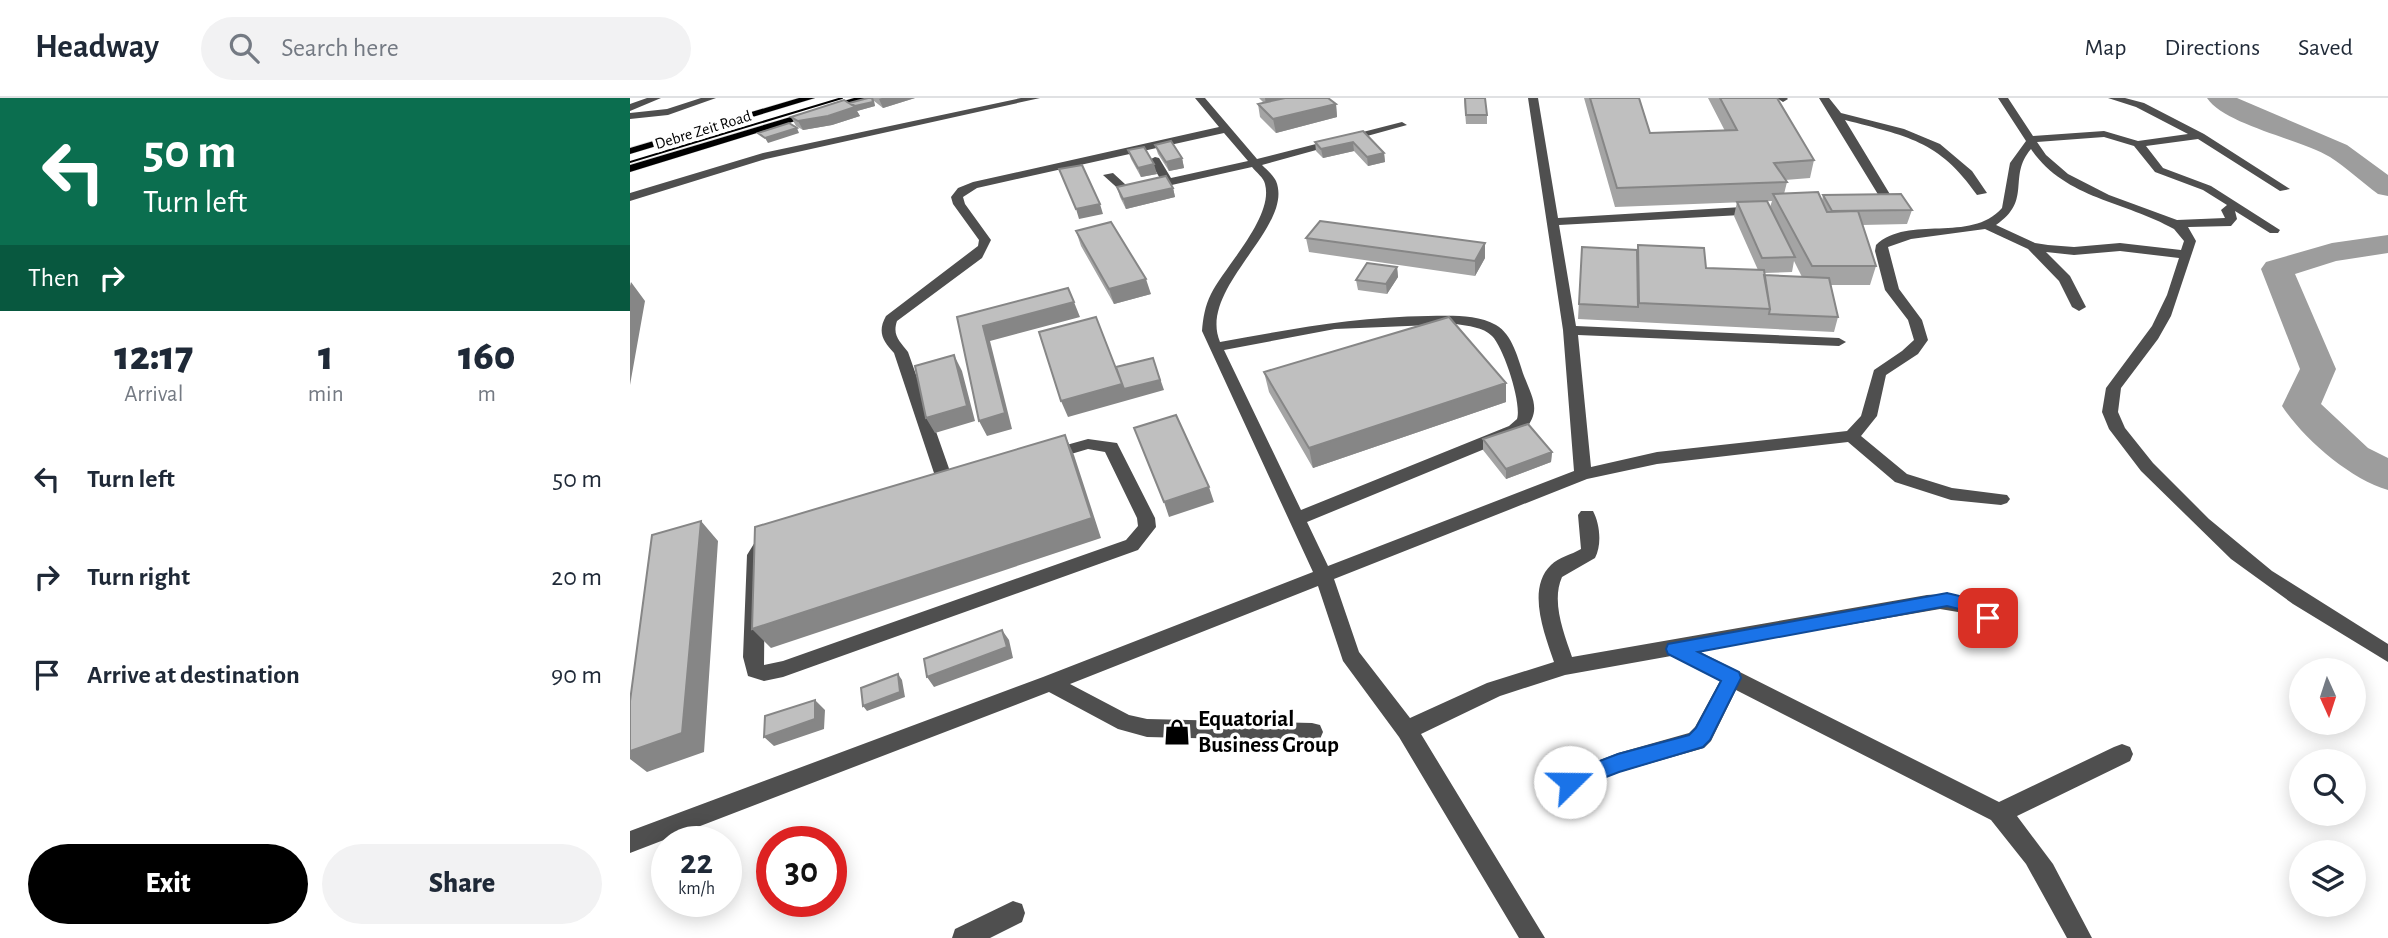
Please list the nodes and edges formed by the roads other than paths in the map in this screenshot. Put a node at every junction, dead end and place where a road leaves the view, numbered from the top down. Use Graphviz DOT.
graph roads {
  1 [pos="656,98"];
  2 [pos="711,98"];
  3 [pos="810,98"];
  4 [pos="865,98"];
  5 [pos="1035,98"];
  6 [pos="1200,98"];
  7 [pos="1533,98"];
  8 [pos="1824,98"];
  9 [pos="2003,98"];
  10 [pos="2113,98"];
  11 [pos="630,108"];
  12 [pos="1838,115"];
  13 [pos="630,116"];
  14 [pos="1402,124"];
  15 [pos="1226,129"];
  16 [pos="2200,136"];
  17 [pos="2031,140"];
  18 [pos="2138,144"];
  19 [pos="630,151"];
  20 [pos="1155,160"];
  21 [pos="1255,163"];
  22 [pos="630,169"];
  23 [pos="1109,175"];
  24 [pos="1168,182"];
  25 [pos="2284,189"];
  26 [pos="1981,193"];
  27 [pos="630,197"];
  28 [pos="1850,204"];
  29 [pos="2237,205"];
  30 [pos="1768,209"];
  31 [pos="1551,222"];
  32 [pos="2176,224"];
  33 [pos="1986,225"];
  34 [pos="2274,230"];
  35 [pos="2032,246"];
  36 [pos="2187,255"];
  37 [pos="2079,307"];
  38 [pos="1570,330"];
  39 [pos="1839,342"];
  40 [pos="1215,347"];
  41 [pos="1850,436"];
  42 [pos="1583,474"];
  43 [pos="946,485"];
  44 [pos="2001,499"];
  45 [pos="1587,515"];
  46 [pos="1297,519"];
  47 [pos="1324,577"];
  48 [pos="2005,636"];
  49 [pos="1675,649"];
  50 [pos="2388,654"];
  51 [pos="1564,667"];
  52 [pos="1732,678"];
  53 [pos="1050,684"];
  54 [pos="1408,730"];
  55 [pos="1312,732"];
  56 [pos="2122,754"];
  57 [pos="1570,782"];
  58 [pos="1999,813"];
  59 [pos="630,842"];
  60 [pos="1013,913"];
  61 [pos="964,938"];
  62 [pos="1533,938"];
  63 [pos="2080,938"];
  1 -- 11 [label="street"];
  2 -- 13 [label="street"];
  3 -- 19 [label="main road, Debre Zeit Road"];
  4 -- 22 [label="main road, Debre Zeit Road"];
  5 -- 27 [label="street"];
  6 -- 15 [label="street"];
  7 -- 31 [label="street"];
  8 -- 12 [label="street"];
  9 -- 17 [label="street"];
  10 -- 16 [label="street"];
  12 -- 26 [label="street"];
  12 -- 28 [label="street"];
  14 -- 21 [label="street"];
  15 -- 21 [label="street"];
  15 -- 43 [label="street"];
  16 -- 18 [label="street"];
  16 -- 25 [label="street"];
  17 -- 18 [label="street"];
  17 -- 32 [label="street"];
  17 -- 33 [label="street"];
  18 -- 29 [label="street"];
  20 -- 24 [label="street"];
  21 -- 24 [label="street"];
  21 -- 40 [label="street"];
  23 -- 24 [label="street"];
  29 -- 32 [label="street"];
  29 -- 34 [label="street"];
  30 -- 31 [label="street"];
  31 -- 38 [label="street"];
  32 -- 36 [label="street"];
  33 -- 35 [label="street"];
  33 -- 41 [label="street"];
  35 -- 36 [label="street"];
  35 -- 37 [label="street"];
  36 -- 50 [label="street"];
  38 -- 39 [label="street"];
  38 -- 42 [label="street"];
  40 -- 46 [label="street"];
  40 -- 46 [label="street"];
  41 -- 42 [label="street"];
  41 -- 44 [label="street"];
  42 -- 47 [label="street"];
  43 -- 43 [label="street"];
  45 -- 51 [label="street"];
  46 -- 47 [label="street"];
  47 -- 53 [label="street"];
  47 -- 54 [label="street"];
  48 -- 49 [label="street"];
  49 -- 51 [label="street"];
  49 -- 52 [label="street"];
  51 -- 54 [label="street"];
  52 -- 57 [label="street"];
  52 -- 58 [label="street"];
  53 -- 55 [label="street"];
  53 -- 59 [label="street"];
  54 -- 62 [label="street"];
  56 -- 58 [label="street"];
  58 -- 63 [label="street"];
  60 -- 61 [label="street"];
}
